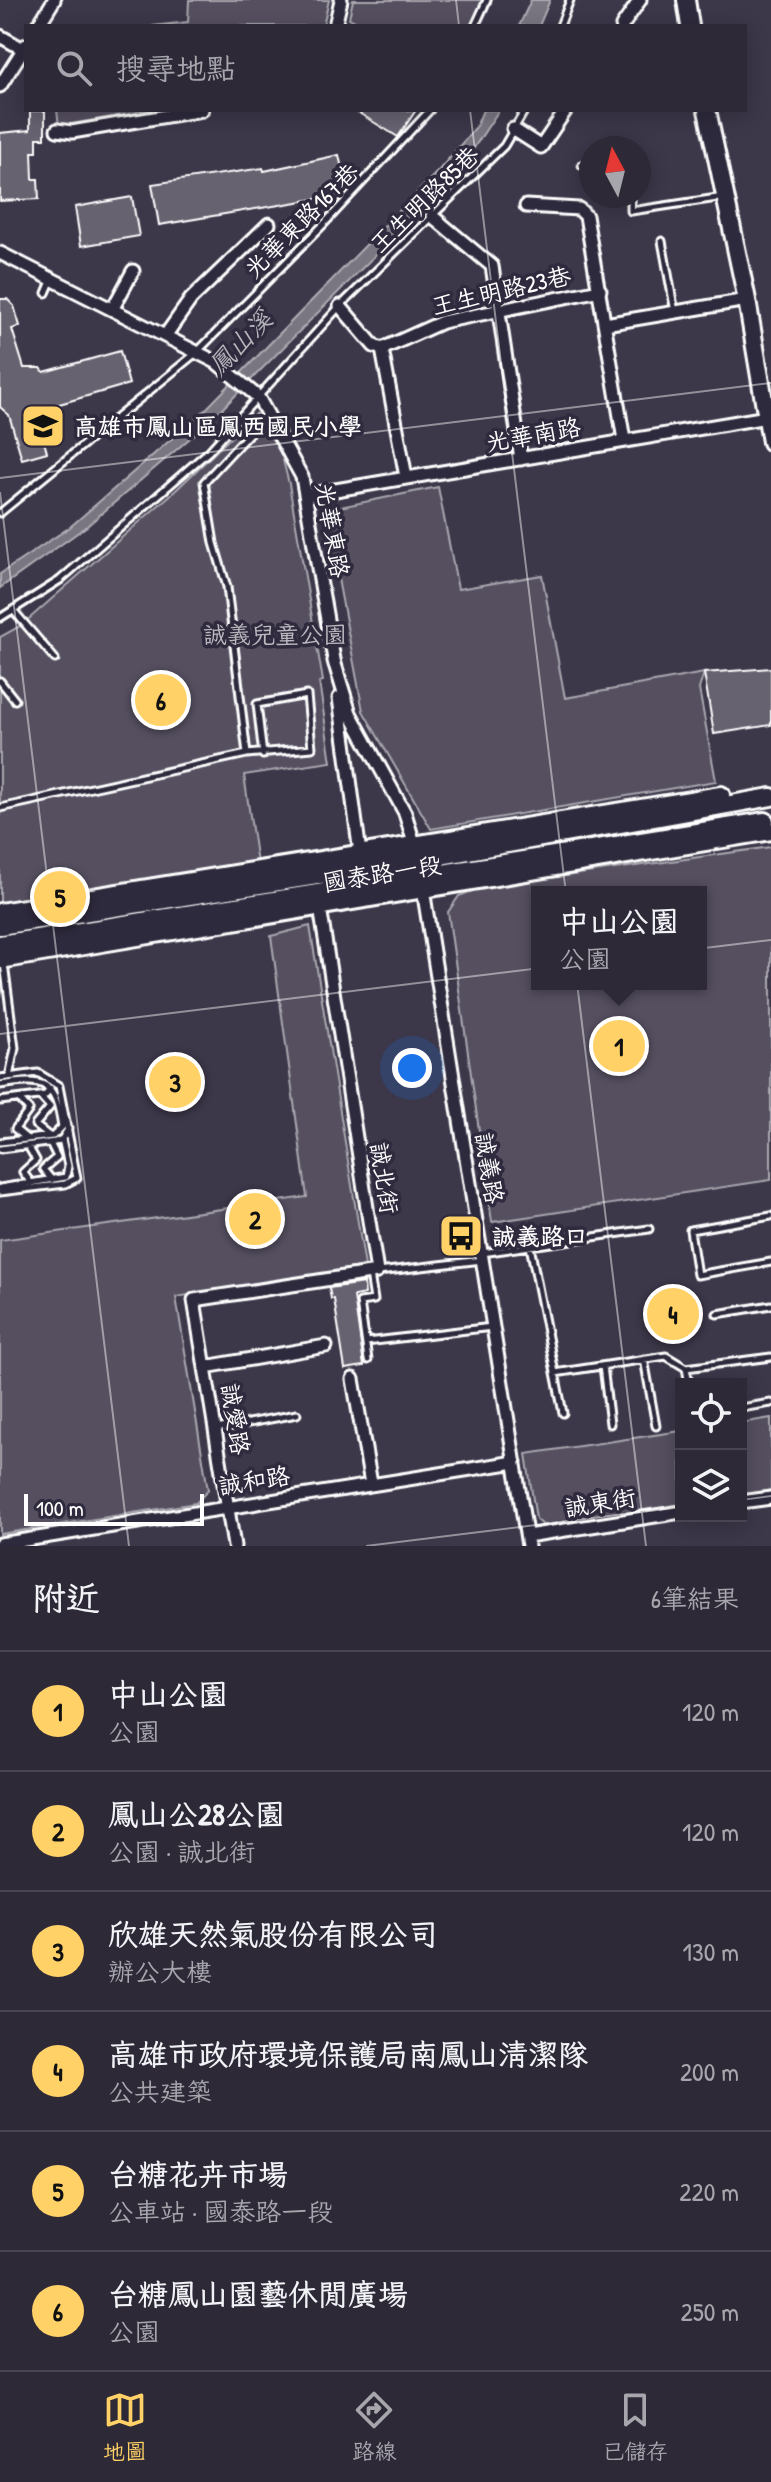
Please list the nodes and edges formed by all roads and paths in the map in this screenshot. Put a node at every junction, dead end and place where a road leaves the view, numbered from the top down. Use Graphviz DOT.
graph roads {
  1 [pos="54,0"];
  2 [pos="341,0"];
  3 [pos="487,0"];
  4 [pos="570,0"];
  5 [pos="640,0"];
  6 [pos="686,0"];
  7 [pos="39,24"];
  8 [pos="335,24"];
  9 [pos="476,24"];
  10 [pos="561,24"];
  11 [pos="623,24"];
  12 [pos="690,24"];
  13 [pos="0,36"];
  14 [pos="24,47"];
  15 [pos="0,86"];
  16 [pos="190,112"];
  17 [pos="428,112"];
  18 [pos="524,112"];
  19 [pos="565,112"];
  20 [pos="707,112"];
  21 [pos="513,129"];
  22 [pos="57,130"];
  23 [pos="725,196"];
  24 [pos="526,206"];
  25 [pos="631,208"];
  26 [pos="650,208"];
  27 [pos="651,208"];
  28 [pos="432,216"];
  29 [pos="269,224"];
  30 [pos="662,241"];
  31 [pos="0,253"];
  32 [pos="133,271"];
  33 [pos="53,278"];
  34 [pos="600,290"];
  35 [pos="46,293"];
  36 [pos="747,300"];
  37 [pos="340,306"];
  38 [pos="113,308"];
  39 [pos="500,313"];
  40 [pos="675,313"];
  41 [pos="605,324"];
  42 [pos="165,336"];
  43 [pos="382,349"];
  44 [pos="196,353"];
  45 [pos="258,397"];
  46 [pos="268,413"];
  47 [pos="767,417"];
  48 [pos="624,440"];
  49 [pos="771,442"];
  50 [pos="521,459"];
  51 [pos="406,477"];
  52 [pos="306,495"];
  53 [pos="0,513"];
  54 [pos="13,610"];
  55 [pos="0,618"];
  56 [pos="55,659"];
  57 [pos="334,661"];
  58 [pos="0,681"];
  59 [pos="15,700"];
  60 [pos="247,754"];
  61 [pos="263,755"];
  62 [pos="771,794"];
  63 [pos="0,808"];
  64 [pos="771,820"];
  65 [pos="771,831"];
  66 [pos="360,853"];
  67 [pos="419,868"];
  68 [pos="320,907"];
  69 [pos="0,912"];
  70 [pos="0,926"];
  71 [pos="1,949"];
  72 [pos="38,1073"];
  73 [pos="9,1077"];
  74 [pos="0,1078"];
  75 [pos="51,1079"];
  76 [pos="0,1085"];
  77 [pos="47,1086"];
  78 [pos="40,1096"];
  79 [pos="56,1096"];
  80 [pos="19,1099"];
  81 [pos="0,1101"];
  82 [pos="68,1129"];
  83 [pos="49,1139"];
  84 [pos="62,1139"];
  85 [pos="0,1142"];
  86 [pos="27,1142"];
  87 [pos="0,1149"];
  88 [pos="53,1180"];
  89 [pos="31,1183"];
  90 [pos="0,1190"];
  91 [pos="771,1216"];
  92 [pos="649,1229"];
  93 [pos="530,1246"];
  94 [pos="482,1256"];
  95 [pos="771,1262"];
  96 [pos="374,1273"];
  97 [pos="771,1305"];
  98 [pos="717,1314"];
  99 [pos="493,1327"];
  100 [pos="366,1342"];
  101 [pos="326,1346"];
  102 [pos="771,1357"];
  103 [pos="644,1359"];
  104 [pos="368,1360"];
  105 [pos="603,1366"];
  106 [pos="205,1367"];
  107 [pos="686,1368"];
  108 [pos="555,1373"];
  109 [pos="688,1378"];
  110 [pos="353,1379"];
  111 [pos="771,1403"];
  112 [pos="747,1407"];
  113 [pos="563,1413"];
  114 [pos="297,1414"];
  115 [pos="610,1424"];
  116 [pos="656,1426"];
  117 [pos="215,1430"];
  118 [pos="515,1462"];
  119 [pos="371,1484"];
  120 [pos="771,1498"];
  121 [pos="747,1501"];
  122 [pos="228,1507"];
  123 [pos="675,1513"];
  124 [pos="527,1541"];
  125 [pos="0,1544"];
  126 [pos="234,1546"];
  1 -- 7 [label="street"];
  2 -- 8 [label="street"];
  3 -- 9 [label="lane"];
  4 -- 10 [label="lane"];
  5 -- 11 [label="street"];
  6 -- 12 [label="street"];
  13 -- 14 [label="street"];
  14 -- 15 [label="street"];
  16 -- 22 [label="street"];
  17 -- 44 [label="lane, 光華東路167巷"];
  18 -- 21 [label="lane, 王生明路85巷"];
  19 -- 21 [label="street"];
  20 -- 23 [label="street"];
  21 -- 28 [label="lane, 王生明路85巷"];
  23 -- 27 [label="lane"];
  23 -- 36 [label="street"];
  24 -- 34 [label="street"];
  25 -- 26 [label="lane"];
  28 -- 37 [label="lane, 王生明路85巷"];
  28 -- 39 [label="street"];
  29 -- 42 [label="street"];
  30 -- 40 [label="lane"];
  31 -- 33 [label="street"];
  32 -- 38 [label="street"];
  33 -- 35 [label="lane"];
  33 -- 38 [label="street"];
  34 -- 39 [label="street, 王生明路23巷"];
  34 -- 41 [label="street"];
  36 -- 40 [label="street"];
  36 -- 47 [label="street"];
  37 -- 43 [label="street"];
  37 -- 45 [label="lane, 王生明路85巷"];
  38 -- 42 [label="street"];
  39 -- 43 [label="street, 王生明路23巷"];
  39 -- 50 [label="street"];
  40 -- 41 [label="street"];
  41 -- 48 [label="street"];
  42 -- 44 [label="street"];
  43 -- 51 [label="street"];
  44 -- 45 [label="street, 光華東路"];
  44 -- 53 [label="lane, 光華東路167巷"];
  45 -- 46 [label="street, 光華東路"];
  45 -- 54 [label="lane, 王生明路85巷"];
  46 -- 52 [label="street, 光華東路"];
  46 -- 60 [label="lane"];
  47 -- 48 [label="street, 光華南路"];
  47 -- 49 [label="street"];
  48 -- 50 [label="street, 光華南路"];
  50 -- 51 [label="street, 光華南路"];
  51 -- 52 [label="street, 光華南路"];
  52 -- 57 [label="street, 光華東路"];
  54 -- 55 [label="lane, 王生明路85巷"];
  54 -- 56 [label="lane"];
  57 -- 66 [label="street, 光華東路"];
  57 -- 67 [label="street, 光華東路"];
  58 -- 59 [label="lane"];
  60 -- 61 [label="lane"];
  60 -- 63 [label="lane"];
  61 -- 61 [label="lane"];
  62 -- 67 [label="street, 國泰路一段"];
  64 -- 67 [label="street, 國泰路一段"];
  65 -- 67 [label="street, 國泰路一段"];
  66 -- 67 [label="street, 國泰路一段"];
  66 -- 69 [label="street, 國泰路一段"];
  67 -- 68 [label="street, 國泰路一段"];
  67 -- 70 [label="street, 國泰路一段"];
  67 -- 71 [label="street, 國泰路一段"];
  67 -- 94 [label="street, 誠義路"];
  68 -- 71 [label="street, 國泰路一段"];
  68 -- 96 [label="street, 誠北街"];
  71 -- 73 [label="lane"];
  72 -- 73 [label="lane"];
  72 -- 75 [label="lane"];
  72 -- 77 [label="lane"];
  73 -- 74 [label="lane"];
  75 -- 79 [label="lane"];
  75 -- 82 [label="lane"];
  76 -- 77 [label="lane"];
  77 -- 78 [label="lane"];
  77 -- 79 [label="lane"];
  78 -- 80 [label="lane"];
  78 -- 83 [label="lane"];
  79 -- 83 [label="lane"];
  80 -- 81 [label="lane"];
  80 -- 86 [label="lane"];
  82 -- 84 [label="lane"];
  82 -- 90 [label="lane"];
  83 -- 84 [label="lane"];
  83 -- 86 [label="lane"];
  83 -- 88 [label="lane"];
  84 -- 88 [label="lane"];
  85 -- 86 [label="lane"];
  86 -- 87 [label="lane"];
  86 -- 89 [label="lane"];
  88 -- 89 [label="lane"];
  89 -- 90 [label="lane"];
  91 -- 95 [label="lane"];
  92 -- 93 [label="lane"];
  93 -- 94 [label="lane"];
  93 -- 108 [label="lane"];
  94 -- 96 [label="lane"];
  94 -- 99 [label="street, 誠義路"];
  96 -- 100 [label="lane"];
  96 -- 106 [label="street, 誠愛路"];
  97 -- 98 [label="lane"];
  99 -- 100 [label="lane"];
  99 -- 118 [label="street, 誠義路"];
  100 -- 104 [label="lane"];
  101 -- 106 [label="street"];
  102 -- 107 [label="lane"];
  103 -- 105 [label="lane"];
  103 -- 107 [label="lane"];
  103 -- 116 [label="lane"];
  105 -- 108 [label="lane"];
  105 -- 115 [label="lane"];
  106 -- 117 [label="street, 誠愛路"];
  107 -- 109 [label="lane"];
  108 -- 113 [label="lane"];
  110 -- 119 [label="street"];
  111 -- 112 [label="lane"];
  114 -- 117 [label="lane"];
  117 -- 122 [label="street, 誠愛路"];
  118 -- 119 [label="street, 誠和路"];
  118 -- 124 [label="street, 誠義路"];
  119 -- 122 [label="street, 誠和路"];
  120 -- 121 [label="street"];
  122 -- 125 [label="street, 誠和路"];
  122 -- 126 [label="street, 誠愛路"];
  123 -- 124 [label="street, 誠東街"];
}
